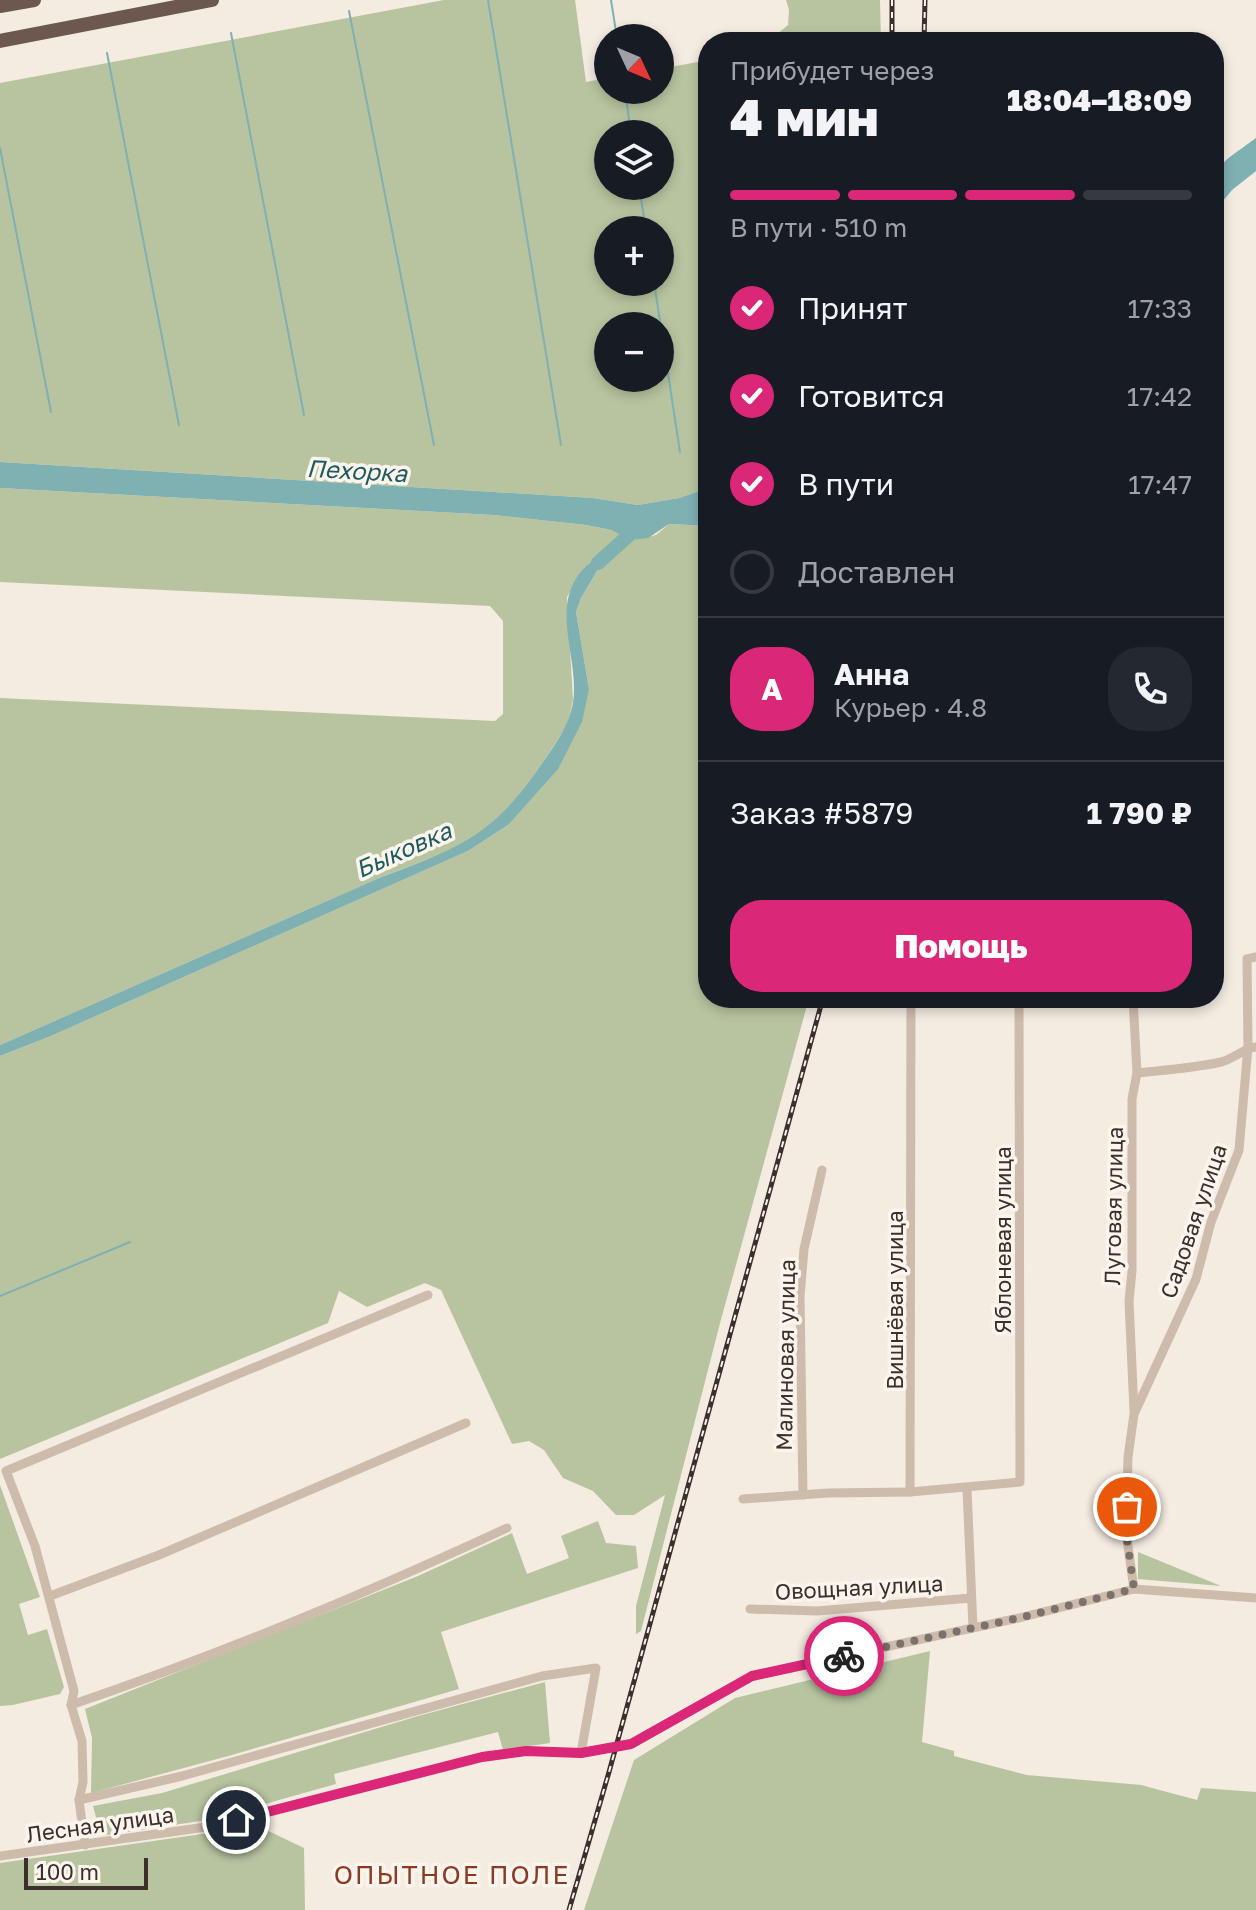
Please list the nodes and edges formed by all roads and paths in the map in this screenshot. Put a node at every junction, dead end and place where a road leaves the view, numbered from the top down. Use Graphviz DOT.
graph roads {
  1 [pos="34,0"];
  2 [pos="212,0"];
  3 [pos="0,6"];
  4 [pos="0,41"];
  5 [pos="1256,957"];
  6 [pos="911,1008"];
  7 [pos="1019,1008"];
  8 [pos="1134,1008"];
  9 [pos="1252,1047"];
  10 [pos="1137,1073"];
  11 [pos="822,1170"];
  12 [pos="428,1295"];
  13 [pos="1134,1414"];
  14 [pos="466,1423"];
  15 [pos="967,1489"];
  16 [pos="910,1492"];
  17 [pos="803,1495"];
  18 [pos="743,1499"];
  19 [pos="507,1528"];
  20 [pos="1134,1589"];
  21 [pos="50,1596"];
  22 [pos="971,1598"];
  23 [pos="1256,1598"];
  24 [pos="750,1609"];
  25 [pos="973,1628"];
  26 [pos="71,1705"];
  27 [pos="581,1753"];
  28 [pos="79,1800"];
  29 [pos="85,1845"];
  30 [pos="0,1856"];
  1 -- 3 [label="highway"];
  2 -- 4 [label="highway"];
  5 -- 9 [label="street, Садовая улица"];
  6 -- 16 [label="street, Вишнёвая улица"];
  7 -- 15 [label="street, Яблоневая улица"];
  8 -- 10 [label="street, Луговая улица"];
  9 -- 10 [label="street"];
  9 -- 13 [label="street, Садовая улица"];
  10 -- 13 [label="street, Луговая улица"];
  11 -- 17 [label="street, Малиновая улица"];
  12 -- 21 [label="street"];
  13 -- 20 [label="street, Садовая улица"];
  14 -- 21 [label="street"];
  15 -- 16 [label="street"];
  15 -- 22 [label="street"];
  16 -- 17 [label="street"];
  17 -- 18 [label="street"];
  19 -- 26 [label="street"];
  20 -- 23 [label="street"];
  20 -- 25 [label="street"];
  21 -- 26 [label="street"];
  22 -- 24 [label="street, Овощная улица"];
  22 -- 25 [label="street"];
  25 -- 27 [label="street, Лесная улица"];
  26 -- 28 [label="street"];
  27 -- 28 [label="street"];
  27 -- 29 [label="street, Лесная улица"];
  28 -- 29 [label="street"];
  29 -- 30 [label="street, Лесная улица"];
}
